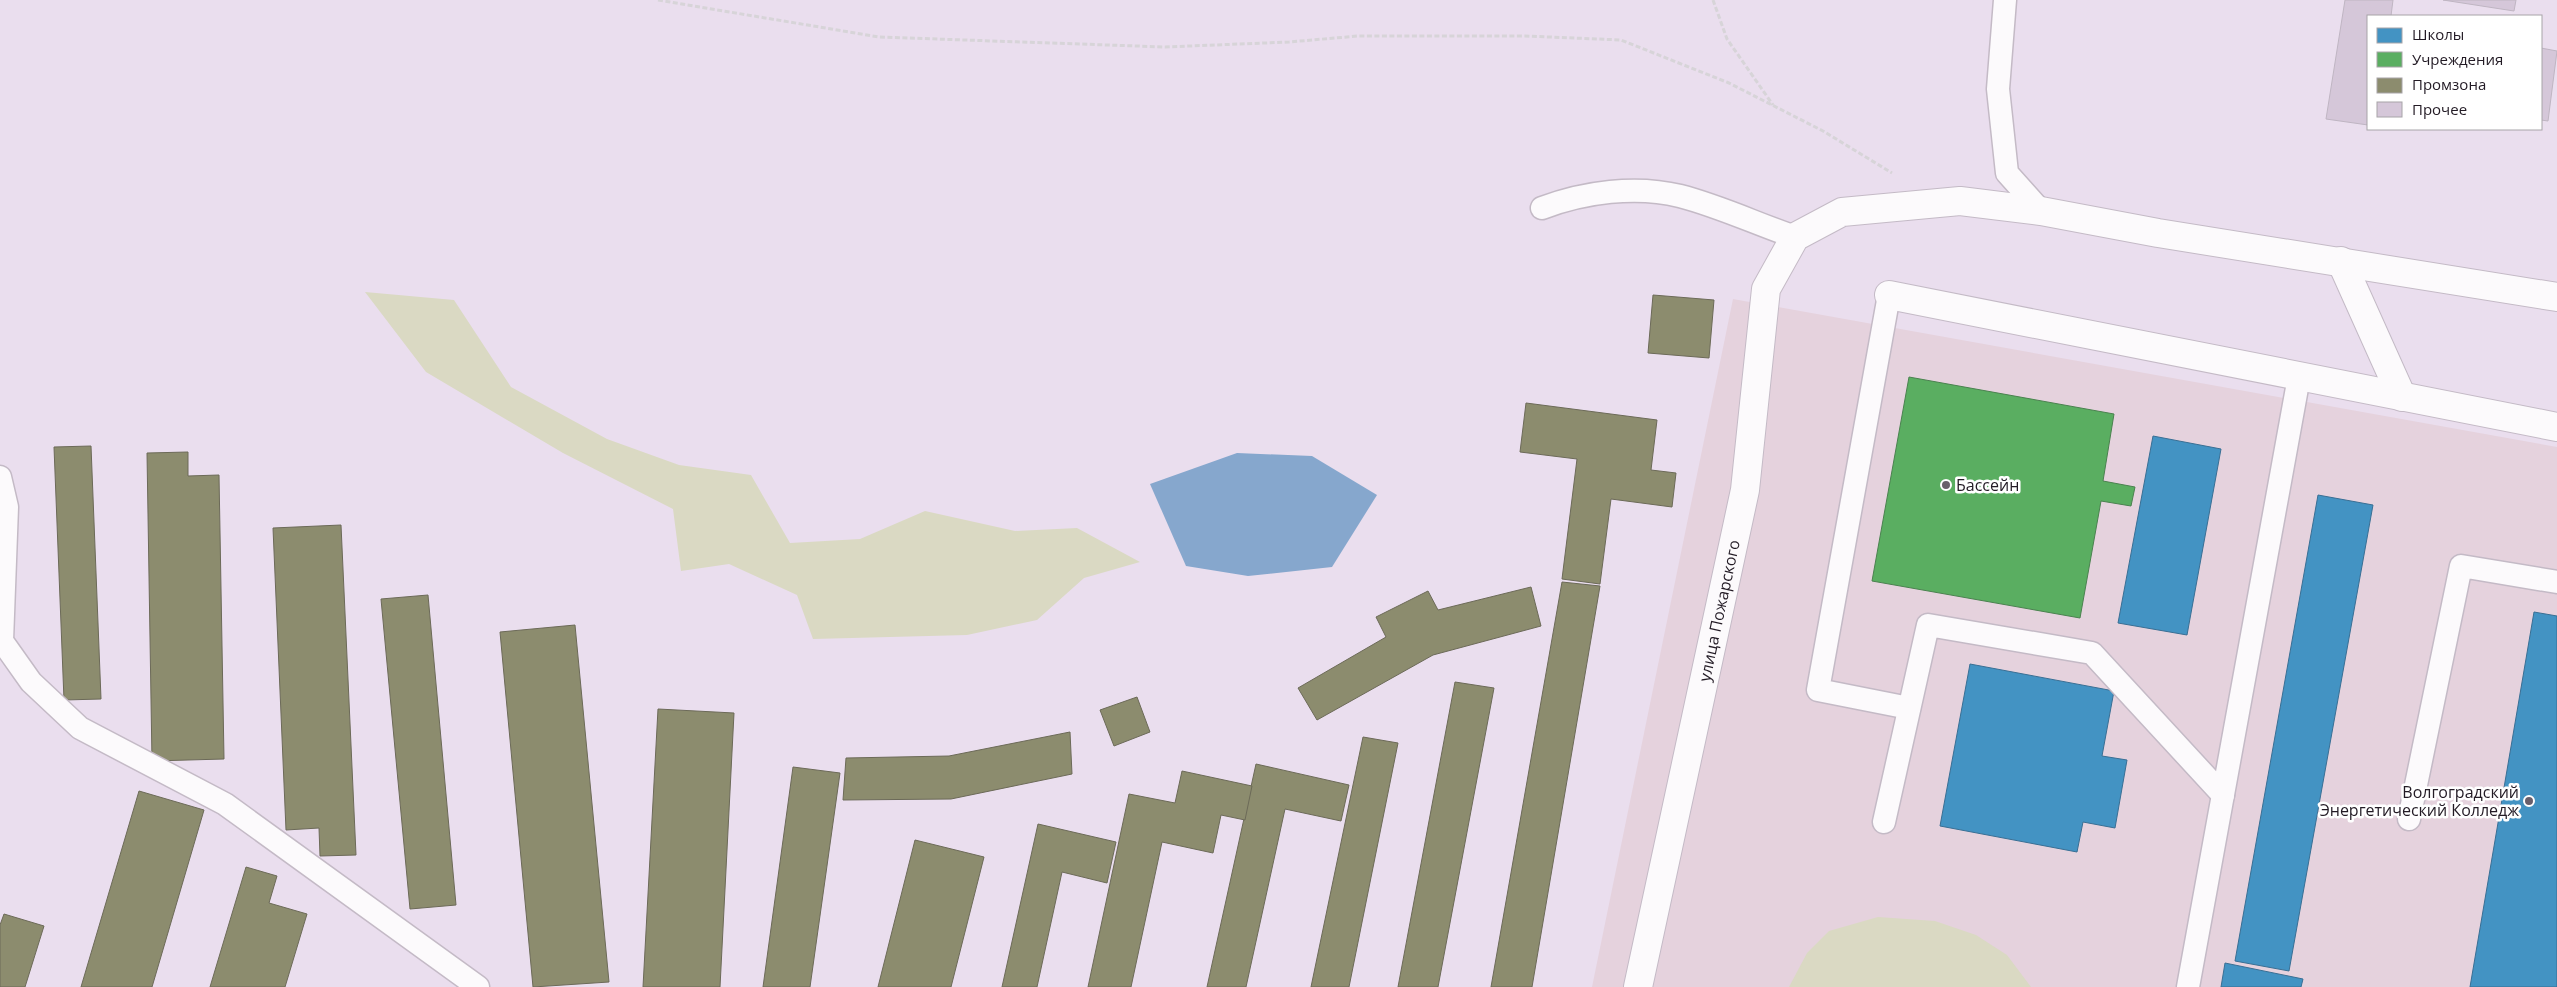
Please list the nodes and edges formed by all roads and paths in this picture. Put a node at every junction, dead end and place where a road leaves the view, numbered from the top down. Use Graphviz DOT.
graph roads {
  1 [pos="658,0"];
  2 [pos="1713,0"];
  3 [pos="2005,0"];
  4 [pos="1775,106"];
  5 [pos="1893,174"];
  6 [pos="1542,208"];
  7 [pos="2041,211"];
  8 [pos="1795,237"];
  9 [pos="2341,261"];
  10 [pos="1889,295"];
  11 [pos="2557,297"];
  12 [pos="2299,377"];
  13 [pos="2402,397"];
  14 [pos="2557,427"];
  15 [pos="0,477"];
  16 [pos="2557,582"];
  17 [pos="1909,708"];
  18 [pos="2223,795"];
  19 [pos="2409,819"];
  20 [pos="1884,822"];
  21 [pos="478,987"];
  22 [pos="1638,987"];
  23 [pos="2188,987"];
  1 -- 4 [label="path"];
  2 -- 4 [label="path"];
  3 -- 7 [label="lane"];
  4 -- 5 [label="path"];
  6 -- 8 [label="lane"];
  7 -- 8 [label="street"];
  7 -- 9 [label="street"];
  8 -- 22 [label="street, улица Пожарского"];
  9 -- 11 [label="street"];
  9 -- 13 [label="street"];
  10 -- 12 [label="street"];
  10 -- 17 [label="lane"];
  12 -- 13 [label="street"];
  12 -- 18 [label="lane"];
  13 -- 14 [label="street"];
  15 -- 21 [label="lane"];
  16 -- 19 [label="lane"];
  17 -- 18 [label="lane"];
  17 -- 20 [label="lane"];
  18 -- 23 [label="lane"];
}
